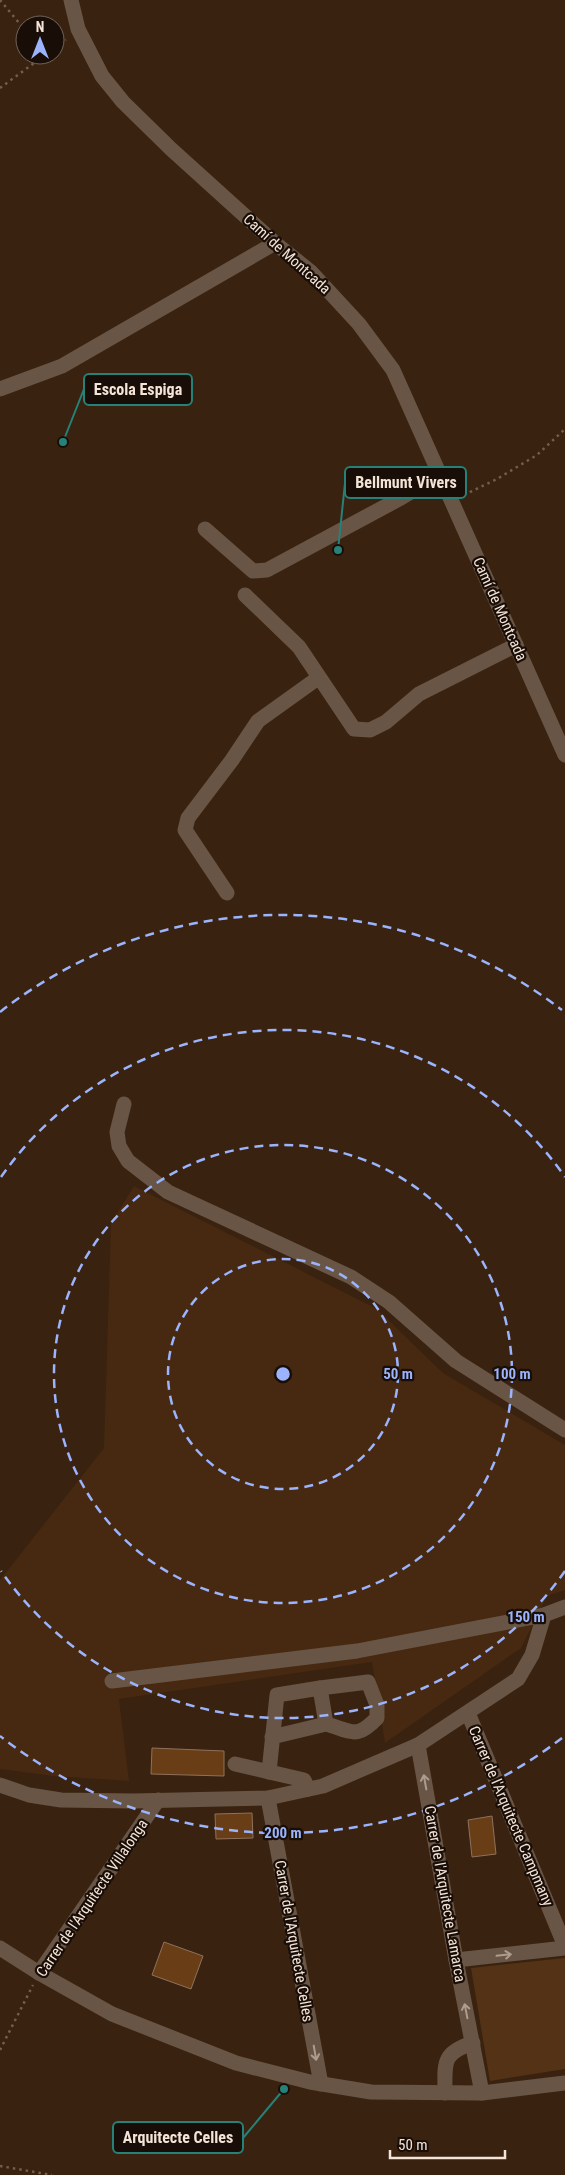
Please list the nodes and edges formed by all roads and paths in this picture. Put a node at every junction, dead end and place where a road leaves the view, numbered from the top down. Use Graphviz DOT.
graph roads {
  1 [pos="0,0"];
  2 [pos="71,0"];
  3 [pos="15,18"];
  4 [pos="31,65"];
  5 [pos="0,88"];
  6 [pos="275,243"];
  7 [pos="0,389"];
  8 [pos="565,429"];
  9 [pos="439,475"];
  10 [pos="452,501"];
  11 [pos="205,529"];
  12 [pos="245,595"];
  13 [pos="516,645"];
  14 [pos="318,678"];
  15 [pos="565,755"];
  16 [pos="226,893"];
  17 [pos="124,1104"];
  18 [pos="565,1430"];
  19 [pos="565,1607"];
  20 [pos="544,1615"];
  21 [pos="112,1681"];
  22 [pos="320,1688"];
  23 [pos="468,1713"];
  24 [pos="326,1724"];
  25 [pos="272,1737"];
  26 [pos="418,1745"];
  27 [pos="235,1764"];
  28 [pos="268,1772"];
  29 [pos="0,1785"];
  30 [pos="308,1789"];
  31 [pos="268,1798"];
  32 [pos="158,1800"];
  33 [pos="565,1947"];
  34 [pos="0,1948"];
  35 [pos="456,1960"];
  36 [pos="39,1973"];
  37 [pos="473,2043"];
  38 [pos="0,2050"];
  39 [pos="565,2083"];
  40 [pos="320,2084"];
  41 [pos="444,2093"];
  42 [pos="482,2093"];
  43 [pos="0,2166"];
  44 [pos="52,2175"];
  1 -- 3 [label="path"];
  2 -- 6 [label="street, Camí de Montcada"];
  4 -- 5 [label="path"];
  6 -- 7 [label="street"];
  6 -- 9 [label="street, Camí de Montcada"];
  8 -- 10 [label="path"];
  9 -- 10 [label="street, Camí de Montcada"];
  9 -- 11 [label="street"];
  10 -- 13 [label="street, Camí de Montcada"];
  12 -- 14 [label="street"];
  13 -- 14 [label="street"];
  13 -- 15 [label="street, Camí de Montcada"];
  14 -- 16 [label="street"];
  17 -- 18 [label="street"];
  19 -- 20 [label="street"];
  20 -- 21 [label="street"];
  20 -- 23 [label="street"];
  22 -- 24 [label="street"];
  22 -- 24 [label="street"];
  22 -- 25 [label="street"];
  23 -- 26 [label="street"];
  23 -- 33 [label="street, Carrer de l'Arquitecte Campmany"];
  24 -- 25 [label="street"];
  25 -- 28 [label="street"];
  26 -- 30 [label="street"];
  35 -- 26 [label="street, Carrer de l'Arquitecte Lamarca, one-way"];
  27 -- 28 [label="street"];
  28 -- 30 [label="street"];
  29 -- 32 [label="street"];
  30 -- 31 [label="street"];
  31 -- 32 [label="street"];
  31 -- 40 [label="street, Carrer de l'Arquitecte Celles, one-way"];
  32 -- 36 [label="street, Carrer de l'Arquitecte Villalonga"];
  35 -- 33 [label="street, one-way"];
  34 -- 36 [label="street"];
  37 -- 35 [label="street, Carrer de l'Arquitecte Lamarca, one-way"];
  36 -- 38 [label="path, Carrer de l'Arquitecte Villalonga"];
  36 -- 40 [label="street"];
  37 -- 41 [label="street"];
  37 -- 42 [label="street, Carrer de l'Arquitecte Lamarca"];
  39 -- 42 [label="street"];
  40 -- 41 [label="street"];
  41 -- 42 [label="street"];
  43 -- 44 [label="path"];
}
